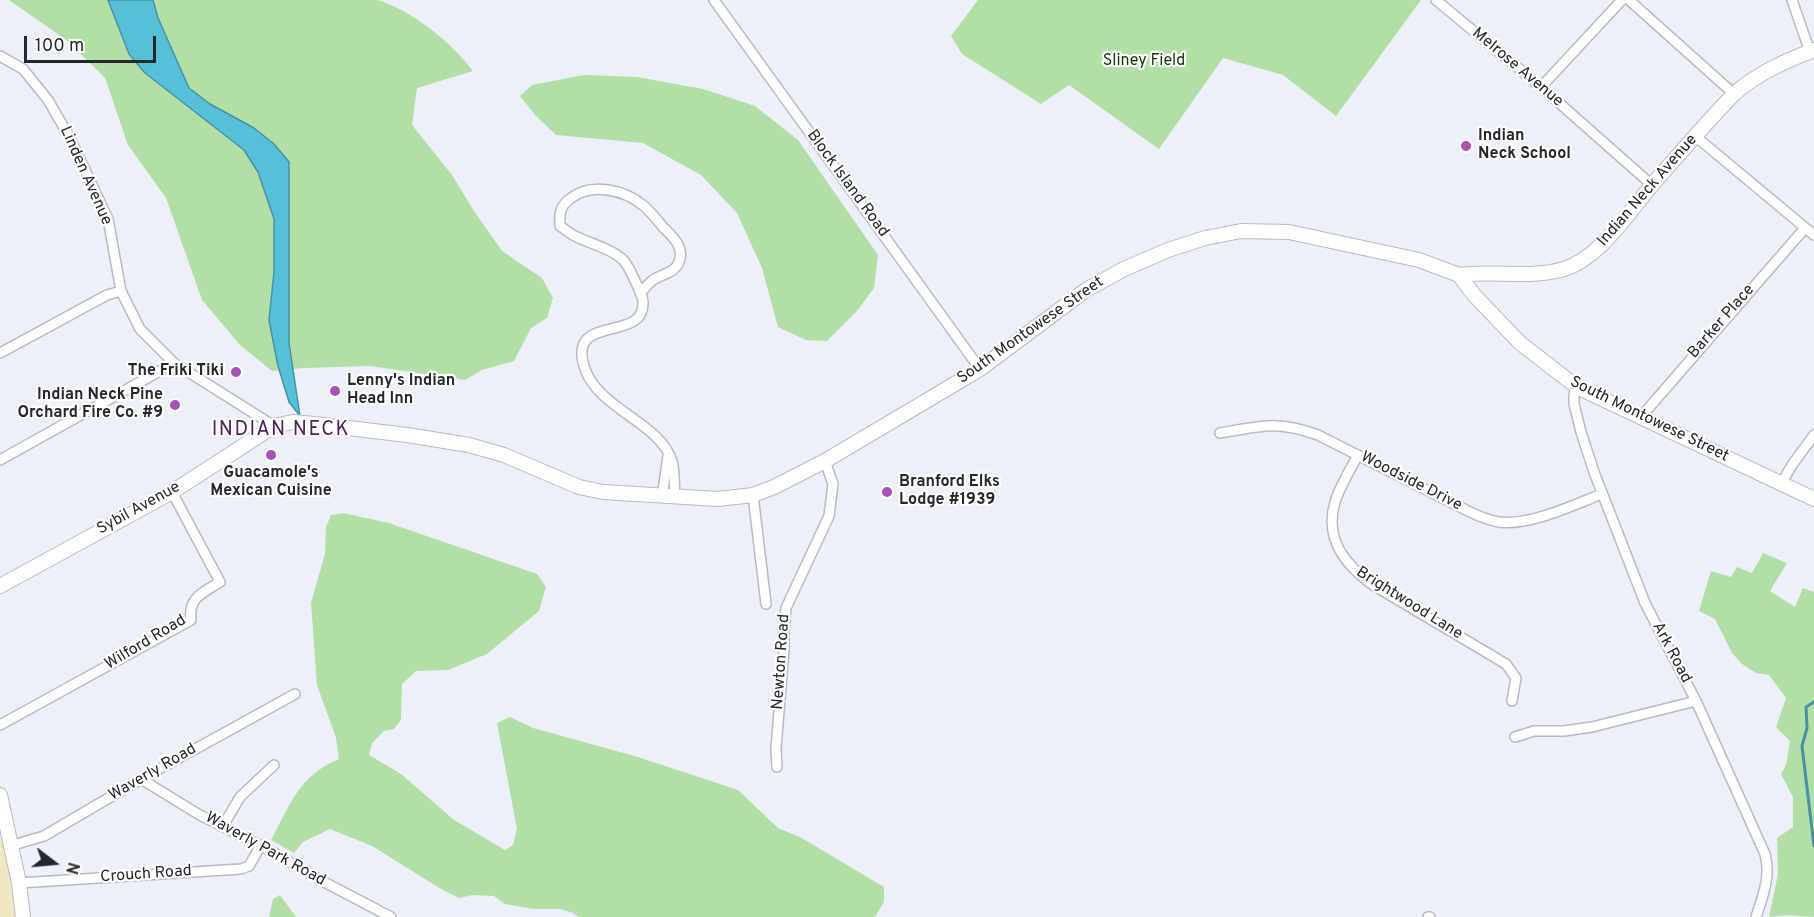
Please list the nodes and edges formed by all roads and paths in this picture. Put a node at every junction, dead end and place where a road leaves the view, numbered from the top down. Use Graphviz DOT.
graph roads {
  1 [pos="714,0"];
  2 [pos="1436,0"];
  3 [pos="1622,0"];
  4 [pos="1629,0"];
  5 [pos="1794,1"];
  6 [pos="1812,51"];
  7 [pos="0,56"];
  8 [pos="1541,87"];
  9 [pos="1734,94"];
  10 [pos="1695,136"];
  11 [pos="1653,184"];
  12 [pos="1805,228"];
  13 [pos="1814,235"];
  14 [pos="1460,275"];
  15 [pos="121,291"];
  16 [pos="640,293"];
  17 [pos="0,353"];
  18 [pos="174,363"];
  19 [pos="980,369"];
  20 [pos="1577,387"];
  21 [pos="1640,418"];
  22 [pos="274,426"];
  23 [pos="1220,433"];
  24 [pos="1814,435"];
  25 [pos="1358,455"];
  26 [pos="0,460"];
  27 [pos="825,461"];
  28 [pos="1782,484"];
  29 [pos="172,492"];
  30 [pos="1602,494"];
  31 [pos="753,495"];
  32 [pos="668,497"];
  33 [pos="1814,499"];
  34 [pos="0,586"];
  35 [pos="765,604"];
  36 [pos="294,694"];
  37 [pos="1512,701"];
  38 [pos="1696,701"];
  39 [pos="0,725"];
  40 [pos="1515,737"];
  41 [pos="274,765"];
  42 [pos="777,767"];
  43 [pos="141,778"];
  44 [pos="0,795"];
  45 [pos="223,826"];
  46 [pos="261,845"];
  47 [pos="10,846"];
  48 [pos="19,883"];
  49 [pos="23,917"];
  50 [pos="391,917"];
  51 [pos="1756,917"];
  1 -- 19 [label="street, Block Island Road"];
  2 -- 8 [label="street, Melrose Avenue"];
  3 -- 8 [label="street"];
  4 -- 9 [label="street"];
  5 -- 6 [label="street"];
  6 -- 9 [label="main road, Indian Neck Avenue"];
  7 -- 15 [label="street, Linden Avenue"];
  8 -- 11 [label="street, Melrose Avenue"];
  9 -- 10 [label="main road, Indian Neck Avenue"];
  10 -- 11 [label="main road, Indian Neck Avenue"];
  10 -- 12 [label="street"];
  11 -- 14 [label="main road, Indian Neck Avenue"];
  12 -- 13 [label="street"];
  12 -- 21 [label="street, Barker Place"];
  14 -- 19 [label="main road, South Montowese Street"];
  14 -- 20 [label="main road, South Montowese Street"];
  15 -- 17 [label="street"];
  15 -- 18 [label="street, Linden Avenue"];
  16 -- 16 [label="street"];
  16 -- 32 [label="street"];
  18 -- 22 [label="street, Linden Avenue"];
  18 -- 26 [label="street"];
  19 -- 27 [label="main road, South Montowese Street"];
  20 -- 21 [label="main road, South Montowese Street"];
  20 -- 30 [label="street, Ark Road"];
  21 -- 28 [label="main road, South Montowese Street"];
  22 -- 29 [label="main road, Sybil Avenue"];
  22 -- 32 [label="main road, South Montowese Street"];
  23 -- 25 [label="street, Woodside Drive"];
  24 -- 28 [label="street"];
  25 -- 30 [label="street, Woodside Drive"];
  25 -- 37 [label="street, Brightwood Lane"];
  27 -- 31 [label="main road, South Montowese Street"];
  27 -- 42 [label="street, Newton Road"];
  28 -- 33 [label="main road, South Montowese Street"];
  29 -- 34 [label="main road, Sybil Avenue"];
  29 -- 39 [label="street, Wilford Road"];
  30 -- 38 [label="street, Ark Road"];
  31 -- 32 [label="main road, South Montowese Street"];
  31 -- 35 [label="street"];
  36 -- 43 [label="street, Waverly Road"];
  38 -- 40 [label="street"];
  38 -- 51 [label="street, Ark Road"];
  41 -- 45 [label="street"];
  43 -- 45 [label="street, Waverly Park Road"];
  43 -- 47 [label="street, Waverly Road"];
  44 -- 47 [label="main road"];
  45 -- 46 [label="street, Waverly Park Road"];
  46 -- 48 [label="street, Crouch Road"];
  46 -- 50 [label="street, Waverly Park Road"];
  47 -- 48 [label="main road"];
  48 -- 49 [label="main road"];
}
